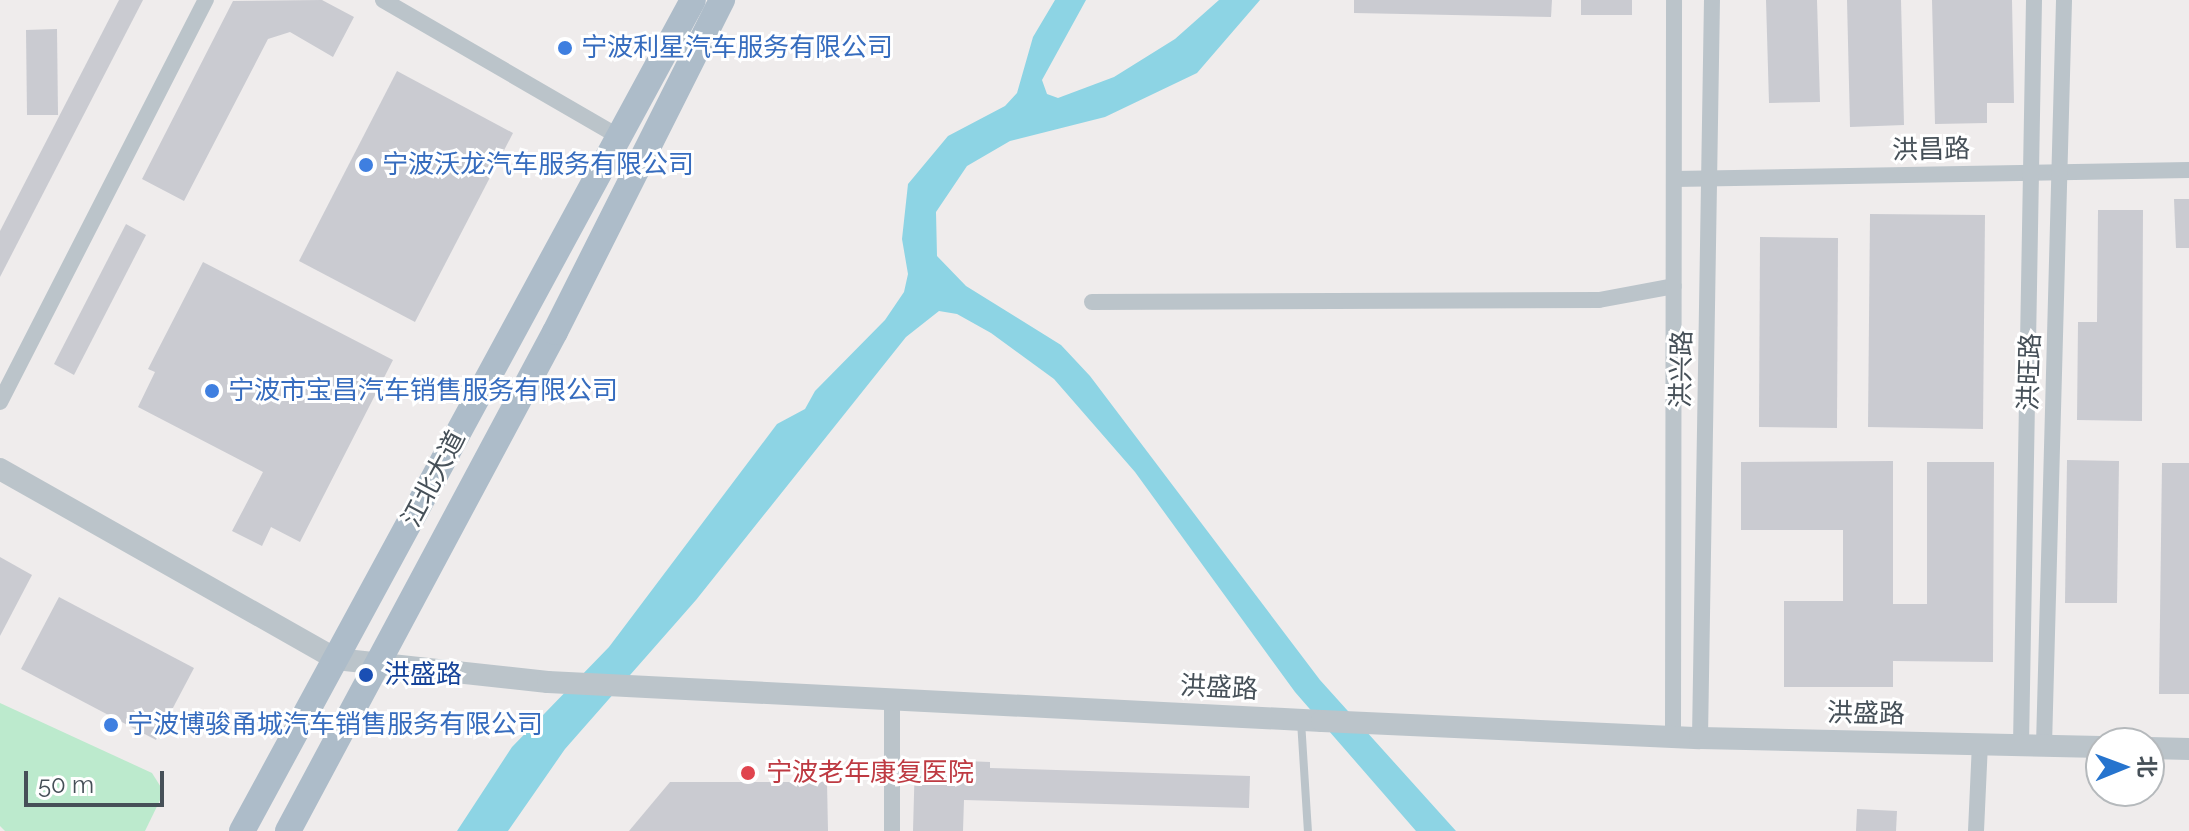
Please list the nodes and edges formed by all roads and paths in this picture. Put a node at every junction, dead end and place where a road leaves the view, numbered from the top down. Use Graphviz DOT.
graph roads {
  1 [pos="206,0"];
  2 [pos="383,0"];
  3 [pos="693,0"];
  4 [pos="722,0"];
  5 [pos="1674,0"];
  6 [pos="1712,0"];
  7 [pos="2034,0"];
  8 [pos="2064,0"];
  9 [pos="619,137"];
  10 [pos="2189,170"];
  11 [pos="2060,172"];
  12 [pos="2031,173"];
  13 [pos="1709,178"];
  14 [pos="1674,179"];
  15 [pos="1674,286"];
  16 [pos="1092,302"];
  17 [pos="0,402"];
  18 [pos="0,469"];
  19 [pos="336,659"];
  20 [pos="377,660"];
  21 [pos="892,698"];
  22 [pos="1311,721"];
  23 [pos="1673,737"];
  24 [pos="1700,738"];
  25 [pos="1980,744"];
  26 [pos="2021,745"];
  27 [pos="2044,745"];
  28 [pos="2085,746"];
  29 [pos="2165,748"];
  30 [pos="2189,749"];
  31 [pos="242,831"];
  32 [pos="288,831"];
  33 [pos="892,831"];
  34 [pos="1308,831"];
  35 [pos="1976,831"];
  1 -- 17 [label="street"];
  2 -- 9 [label="street"];
  3 -- 9 [label="main road, 江北大道"];
  4 -- 20 [label="main road, 江北大道"];
  5 -- 14 [label="street, 洪兴路"];
  6 -- 13 [label="street, 洪兴路"];
  7 -- 12 [label="street, 洪旺路"];
  8 -- 11 [label="street, 洪旺路"];
  9 -- 19 [label="main road, 江北大道"];
  10 -- 11 [label="street, 洪昌路"];
  11 -- 12 [label="street, 洪昌路"];
  11 -- 27 [label="street, 洪旺路"];
  12 -- 13 [label="street, 洪昌路"];
  12 -- 26 [label="street, 洪旺路"];
  13 -- 14 [label="street, 洪昌路"];
  13 -- 24 [label="street, 洪兴路"];
  14 -- 15 [label="street, 洪兴路"];
  15 -- 16 [label="street"];
  15 -- 23 [label="street, 洪兴路"];
  18 -- 19 [label="street"];
  19 -- 20 [label="street, 洪盛路"];
  19 -- 31 [label="main road, 江北大道"];
  20 -- 21 [label="street, 洪盛路"];
  20 -- 32 [label="main road, 江北大道"];
  21 -- 22 [label="street, 洪盛路"];
  21 -- 33 [label="street"];
  22 -- 23 [label="street, 洪盛路"];
  22 -- 34 [label="lane"];
  23 -- 24 [label="street, 洪盛路"];
  24 -- 25 [label="street, 洪盛路"];
  25 -- 26 [label="street, 洪盛路"];
  25 -- 35 [label="street"];
  26 -- 27 [label="street, 洪盛路"];
  27 -- 28 [label="street, 洪盛路"];
  29 -- 30 [label="street"];
}
